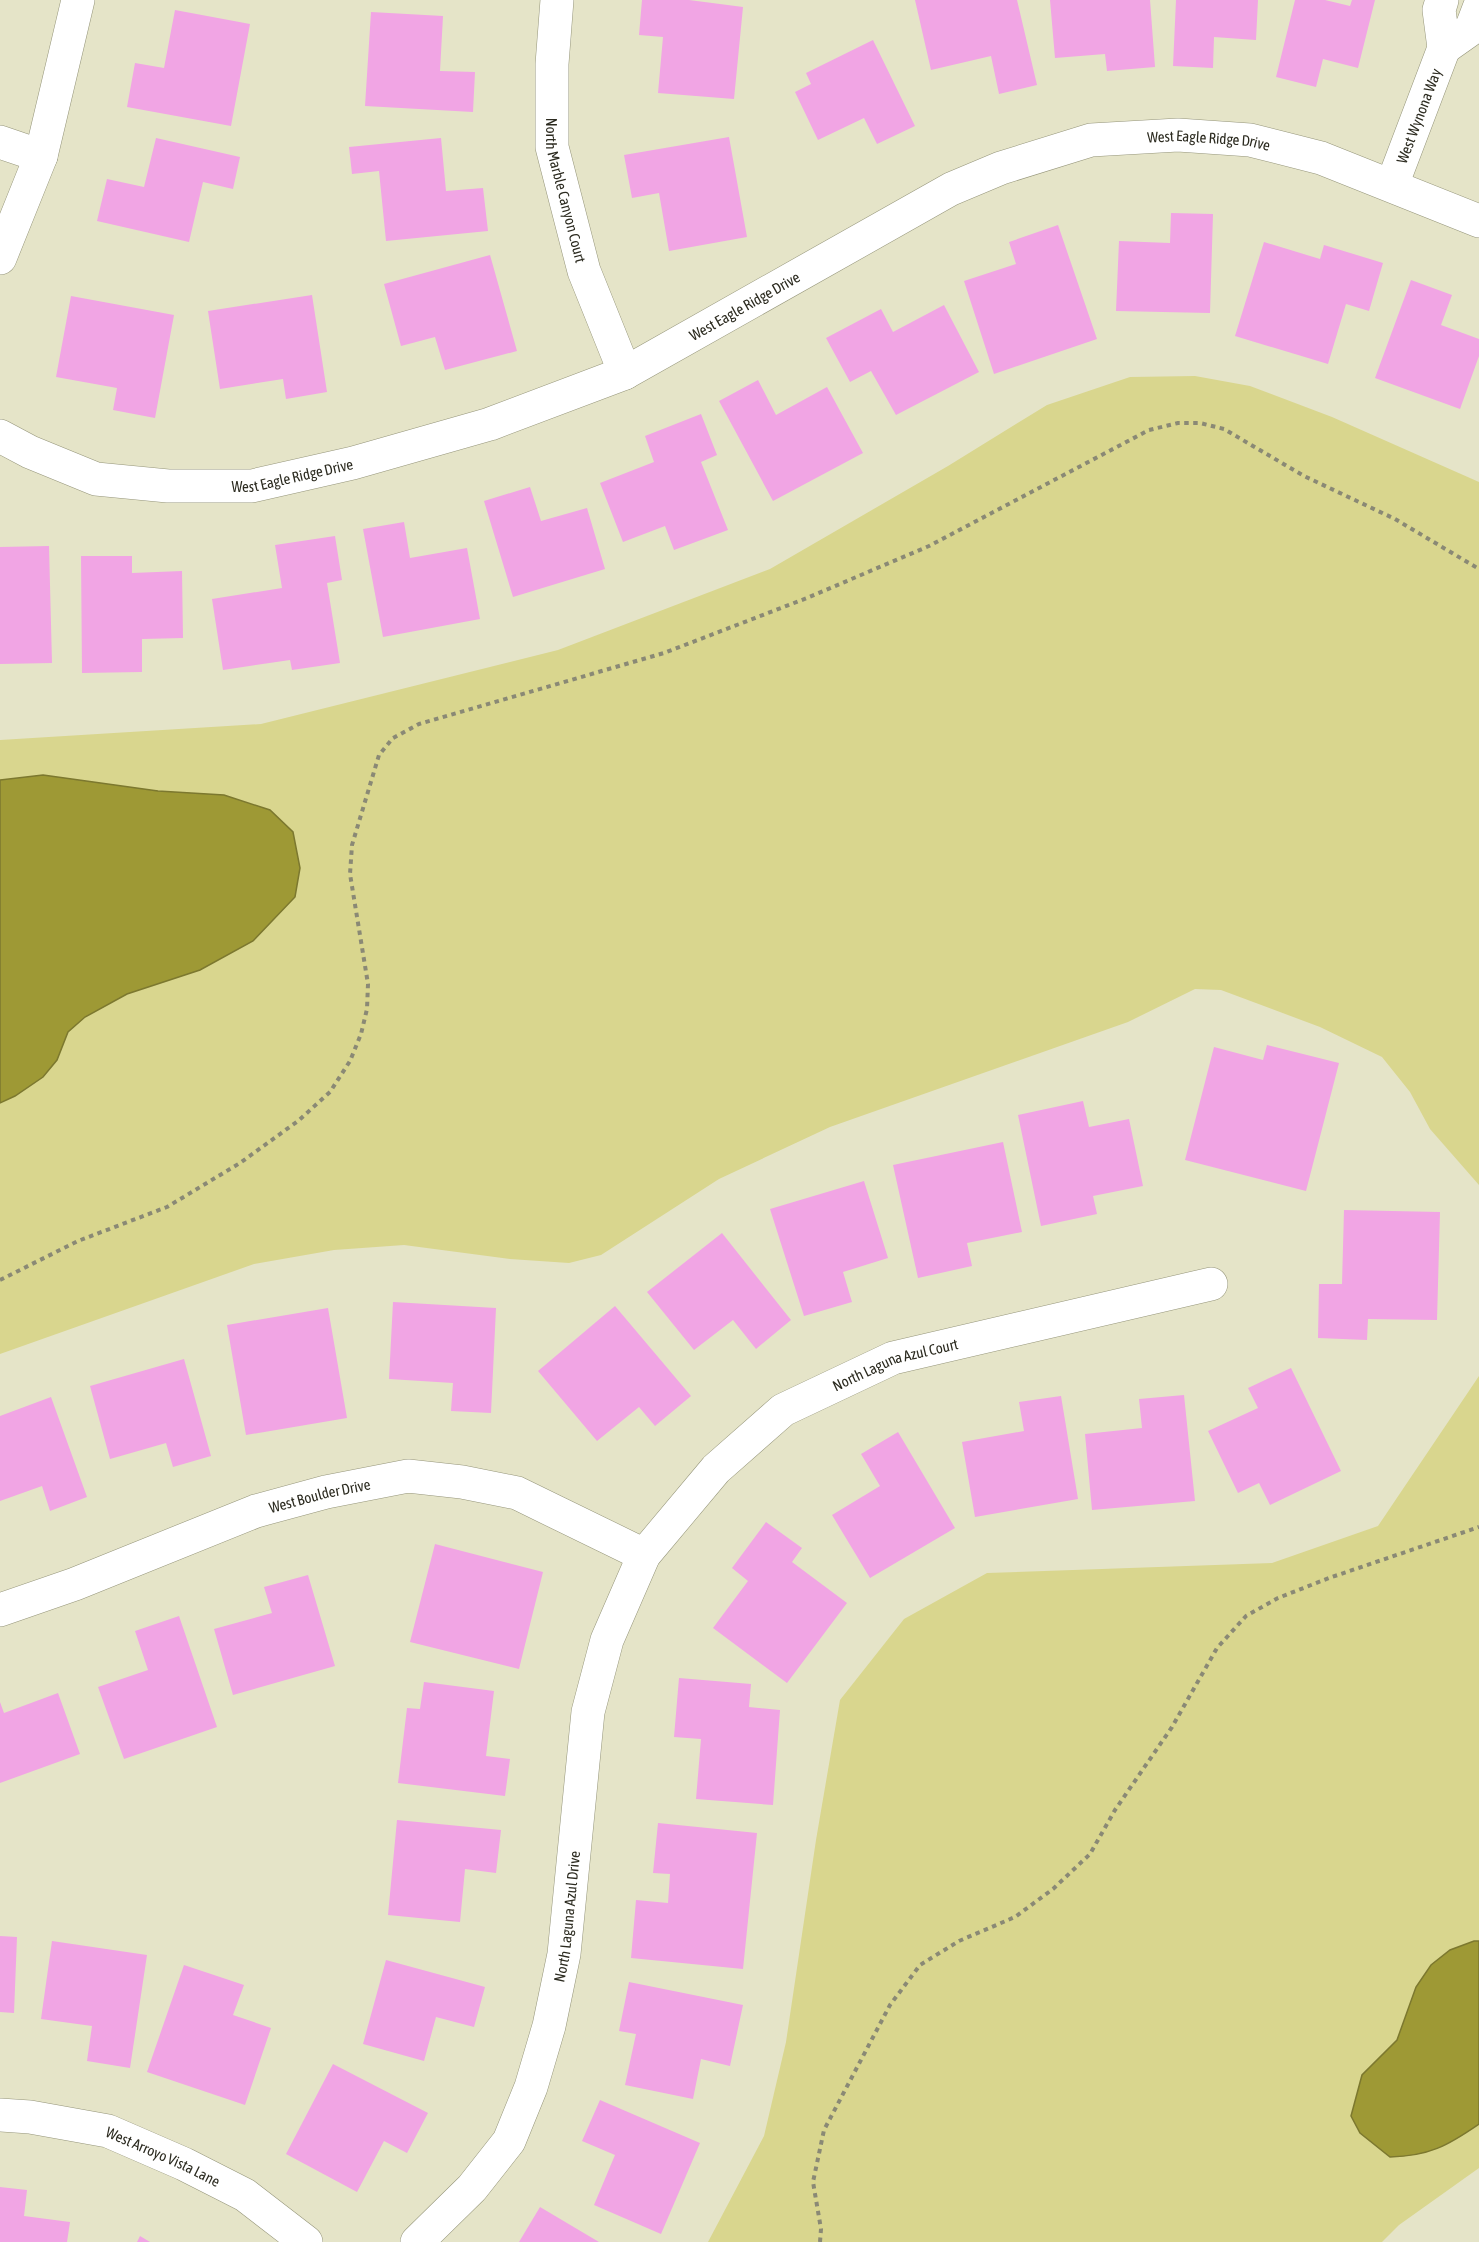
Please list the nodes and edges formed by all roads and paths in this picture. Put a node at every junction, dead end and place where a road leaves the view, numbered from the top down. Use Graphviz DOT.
graph roads {
  1 [pos="78,0"];
  2 [pos="557,0"];
  3 [pos="1442,0"];
  4 [pos="1479,8"];
  5 [pos="1444,48"];
  6 [pos="0,142"];
  7 [pos="41,156"];
  8 [pos="1392,185"];
  9 [pos="1479,221"];
  10 [pos="0,258"];
  11 [pos="625,373"];
  12 [pos="0,436"];
  13 [pos="1479,569"];
  14 [pos="0,1280"];
  15 [pos="1210,1284"];
  16 [pos="1479,1527"];
  17 [pos="644,1555"];
  18 [pos="0,1610"];
  19 [pos="0,2115"];
  20 [pos="306,2242"];
  21 [pos="417,2242"];
  22 [pos="820,2242"];
  1 -- 7 [label="street"];
  2 -- 11 [label="street, North Marble Canyon Court"];
  3 -- 5 [label="street, West Wynona Way"];
  4 -- 5 [label="street"];
  5 -- 8 [label="street, West Wynona Way"];
  6 -- 7 [label="street"];
  7 -- 10 [label="street"];
  8 -- 9 [label="street, West Eagle Ridge Drive"];
  8 -- 11 [label="street, West Eagle Ridge Drive"];
  11 -- 12 [label="street, West Eagle Ridge Drive"];
  13 -- 14 [label="path"];
  15 -- 17 [label="street, North Laguna Azul Court"];
  16 -- 22 [label="path"];
  17 -- 18 [label="street, West Boulder Drive"];
  17 -- 21 [label="street, North Laguna Azul Drive"];
  19 -- 20 [label="street, West Arroyo Vista Lane"];
}
